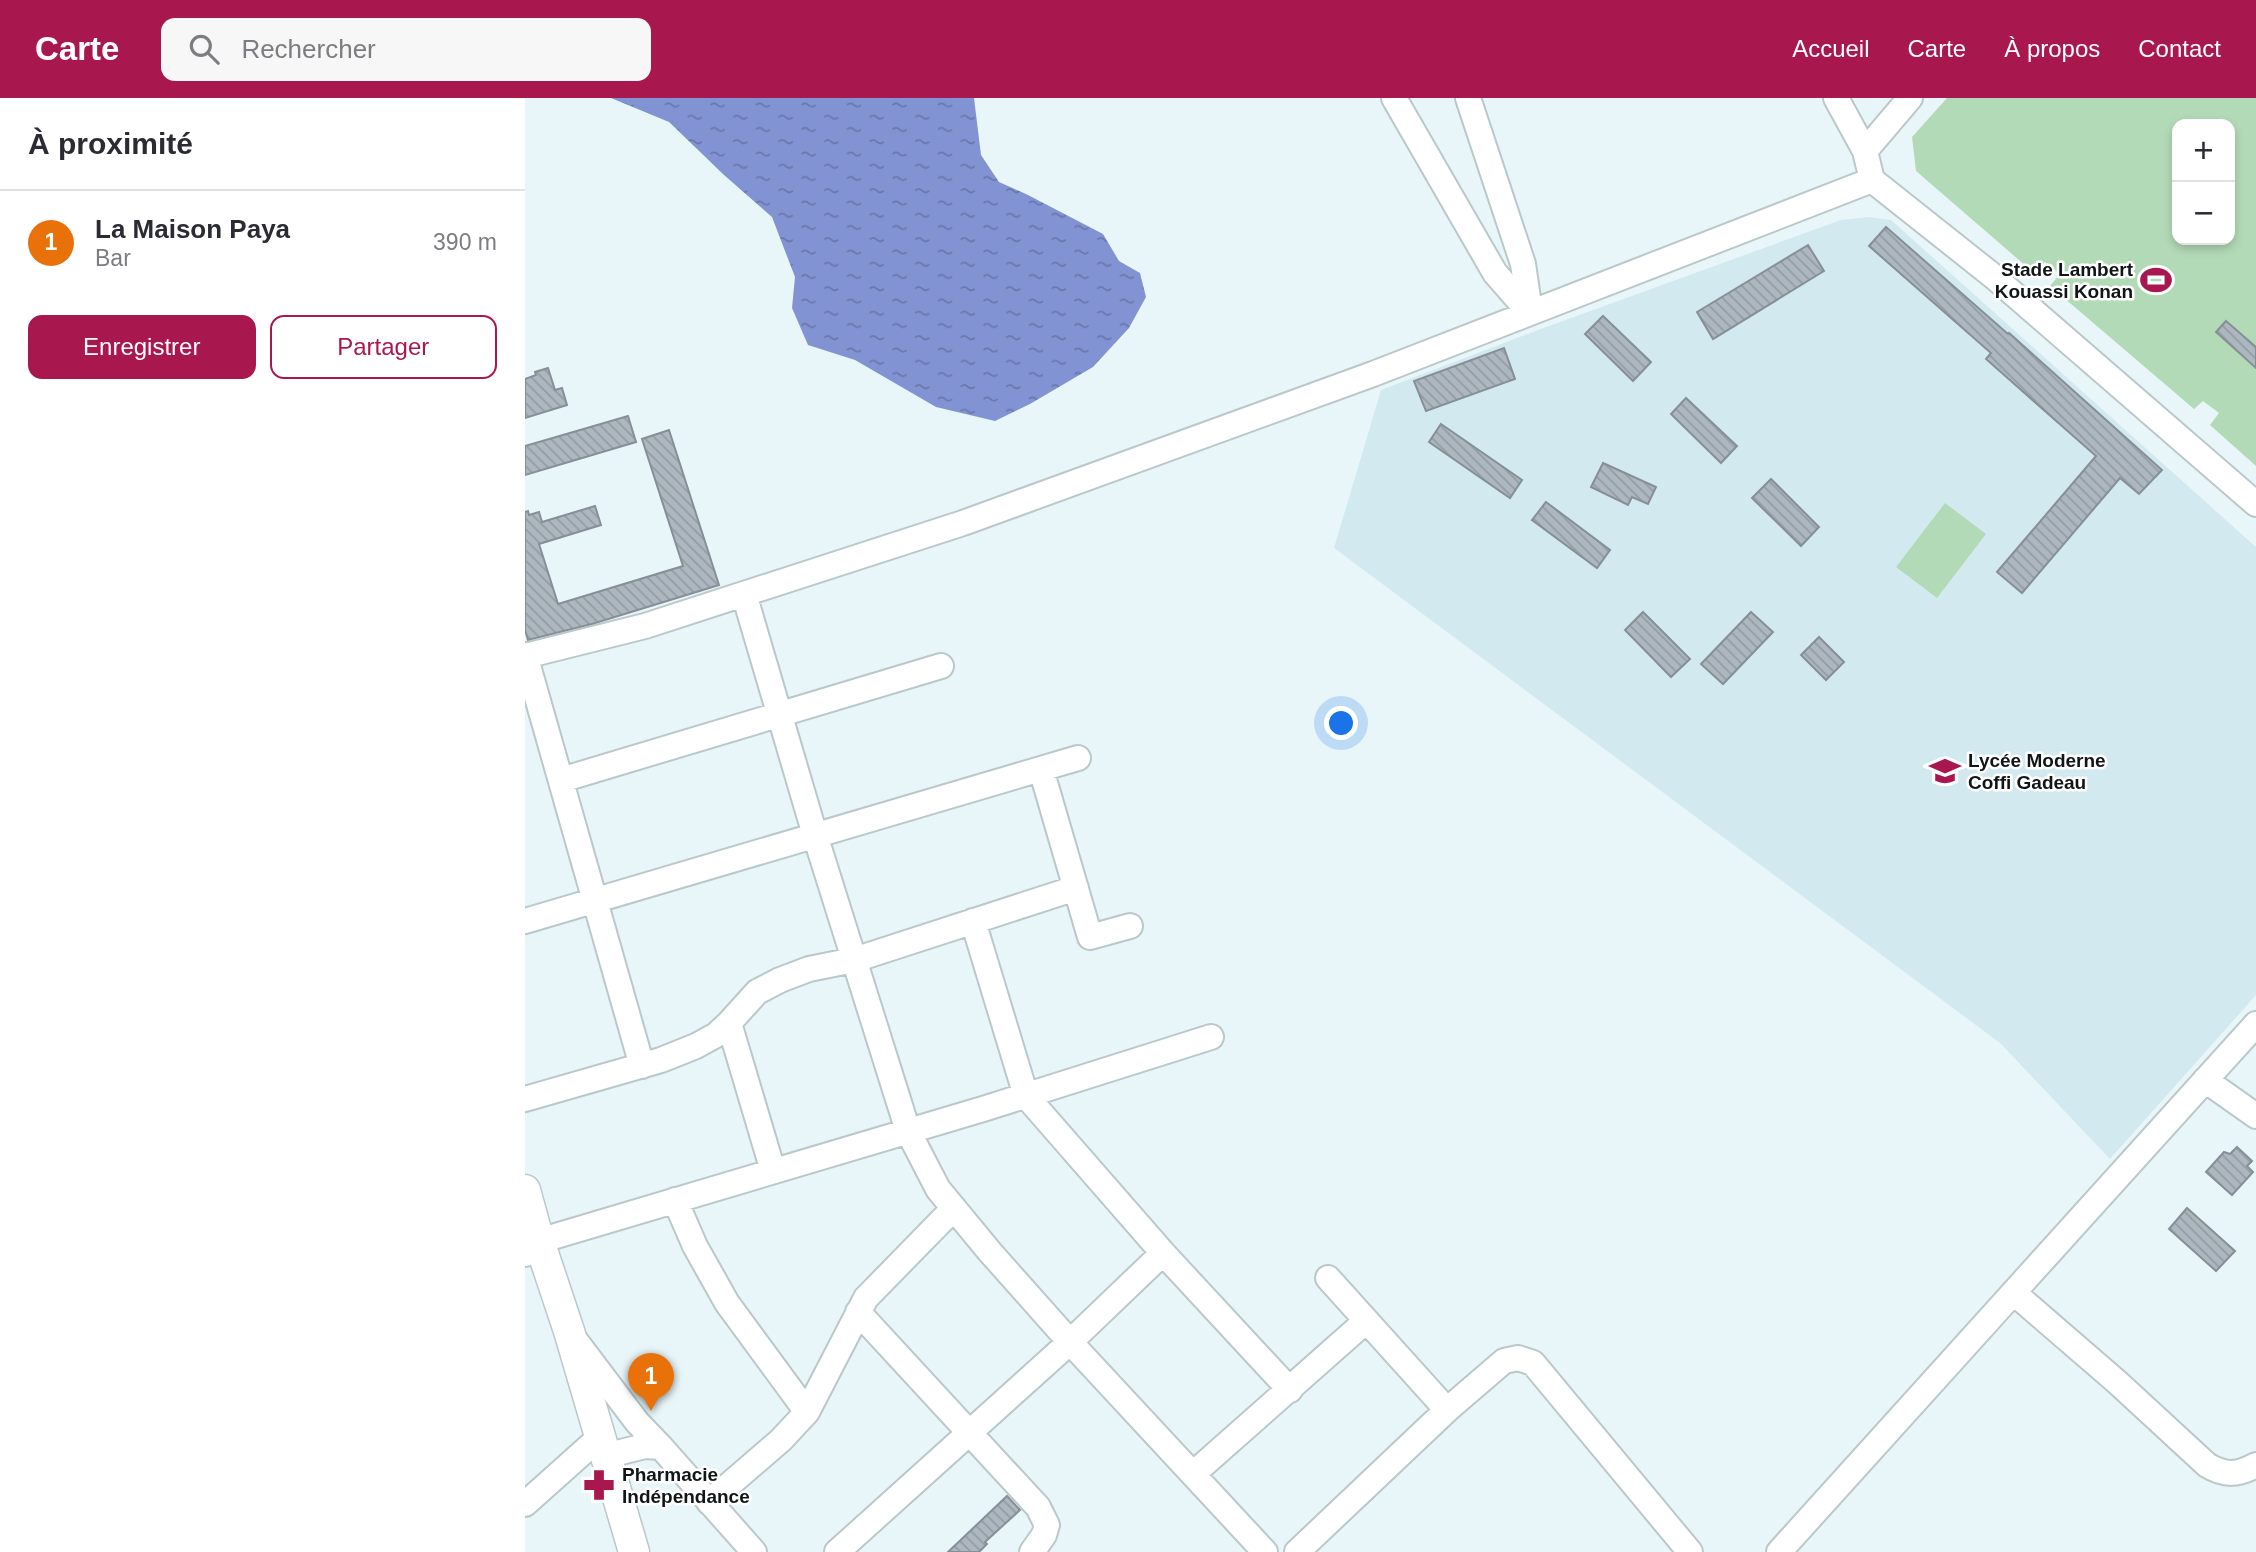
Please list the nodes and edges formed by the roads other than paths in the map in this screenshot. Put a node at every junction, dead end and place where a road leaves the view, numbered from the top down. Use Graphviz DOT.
graph roads {
  1 [pos="1394,98"];
  2 [pos="1468,98"];
  3 [pos="1836,98"];
  4 [pos="1910,98"];
  5 [pos="1865,151"];
  6 [pos="1872,180"];
  7 [pos="1530,313"];
  8 [pos="2256,504"];
  9 [pos="744,594"];
  10 [pos="525,656"];
  11 [pos="941,666"];
  12 [pos="780,715"];
  13 [pos="1078,758"];
  14 [pos="1041,769"];
  15 [pos="561,780"];
  16 [pos="815,835"];
  17 [pos="1076,888"];
  18 [pos="595,900"];
  19 [pos="974,921"];
  20 [pos="525,922"];
  21 [pos="1130,926"];
  22 [pos="854,960"];
  23 [pos="729,1023"];
  24 [pos="2256,1024"];
  25 [pos="1211,1037"];
  26 [pos="642,1066"];
  27 [pos="2205,1080"];
  28 [pos="1026,1096"];
  29 [pos="525,1099"];
  30 [pos="2256,1116"];
  31 [pos="908,1131"];
  32 [pos="773,1171"];
  33 [pos="525,1190"];
  34 [pos="675,1200"];
  35 [pos="954,1208"];
  36 [pos="532,1247"];
  37 [pos="1163,1253"];
  38 [pos="1328,1278"];
  39 [pos="2014,1293"];
  40 [pos="858,1312"];
  41 [pos="1366,1321"];
  42 [pos="569,1331"];
  43 [pos="1070,1342"];
  44 [pos="1290,1390"];
  45 [pos="1447,1410"];
  46 [pos="807,1412"];
  47 [pos="968,1433"];
  48 [pos="603,1446"];
  49 [pos="661,1447"];
  50 [pos="2256,1465"];
  51 [pos="1193,1474"];
  52 [pos="709,1502"];
  53 [pos="525,1504"];
  54 [pos="634,1552"];
  55 [pos="754,1552"];
  56 [pos="837,1552"];
  57 [pos="1032,1552"];
  58 [pos="1265,1552"];
  59 [pos="1297,1552"];
  60 [pos="1690,1552"];
  61 [pos="1779,1552"];
  1 -- 7 [label="street"];
  2 -- 7 [label="street"];
  3 -- 5 [label="street"];
  4 -- 5 [label="street"];
  5 -- 6 [label="street"];
  6 -- 7 [label="street"];
  6 -- 8 [label="street"];
  7 -- 9 [label="street"];
  9 -- 10 [label="street"];
  9 -- 12 [label="street"];
  10 -- 15 [label="street"];
  11 -- 12 [label="street"];
  12 -- 15 [label="street"];
  12 -- 16 [label="street"];
  13 -- 14 [label="street"];
  14 -- 16 [label="street"];
  14 -- 17 [label="street"];
  15 -- 18 [label="street"];
  16 -- 18 [label="street"];
  16 -- 22 [label="street"];
  17 -- 19 [label="street"];
  17 -- 21 [label="street"];
  18 -- 20 [label="street"];
  18 -- 26 [label="street"];
  19 -- 22 [label="street"];
  19 -- 28 [label="street"];
  22 -- 23 [label="street"];
  22 -- 31 [label="street"];
  23 -- 26 [label="street"];
  23 -- 32 [label="street"];
  24 -- 27 [label="street"];
  25 -- 28 [label="street"];
  26 -- 29 [label="street"];
  27 -- 30 [label="street"];
  27 -- 39 [label="street"];
  28 -- 31 [label="street"];
  28 -- 37 [label="street"];
  31 -- 32 [label="street"];
  31 -- 35 [label="street"];
  32 -- 34 [label="street"];
  33 -- 36 [label="main road"];
  34 -- 36 [label="street"];
  34 -- 46 [label="street"];
  35 -- 40 [label="street"];
  35 -- 43 [label="street"];
  36 -- 42 [label="main road"];
  37 -- 43 [label="street"];
  37 -- 44 [label="street"];
  38 -- 41 [label="street"];
  39 -- 50 [label="street"];
  39 -- 61 [label="street"];
  40 -- 46 [label="street"];
  40 -- 47 [label="street"];
  41 -- 44 [label="street"];
  41 -- 45 [label="street"];
  42 -- 48 [label="main road"];
  42 -- 49 [label="street"];
  43 -- 47 [label="street"];
  43 -- 51 [label="street"];
  44 -- 51 [label="street"];
  45 -- 59 [label="street"];
  45 -- 60 [label="street"];
  46 -- 52 [label="street"];
  47 -- 56 [label="street"];
  47 -- 57 [label="street"];
  48 -- 49 [label="street"];
  48 -- 53 [label="street"];
  48 -- 54 [label="main road"];
  49 -- 52 [label="street"];
  51 -- 58 [label="street"];
  52 -- 55 [label="street"];
}
